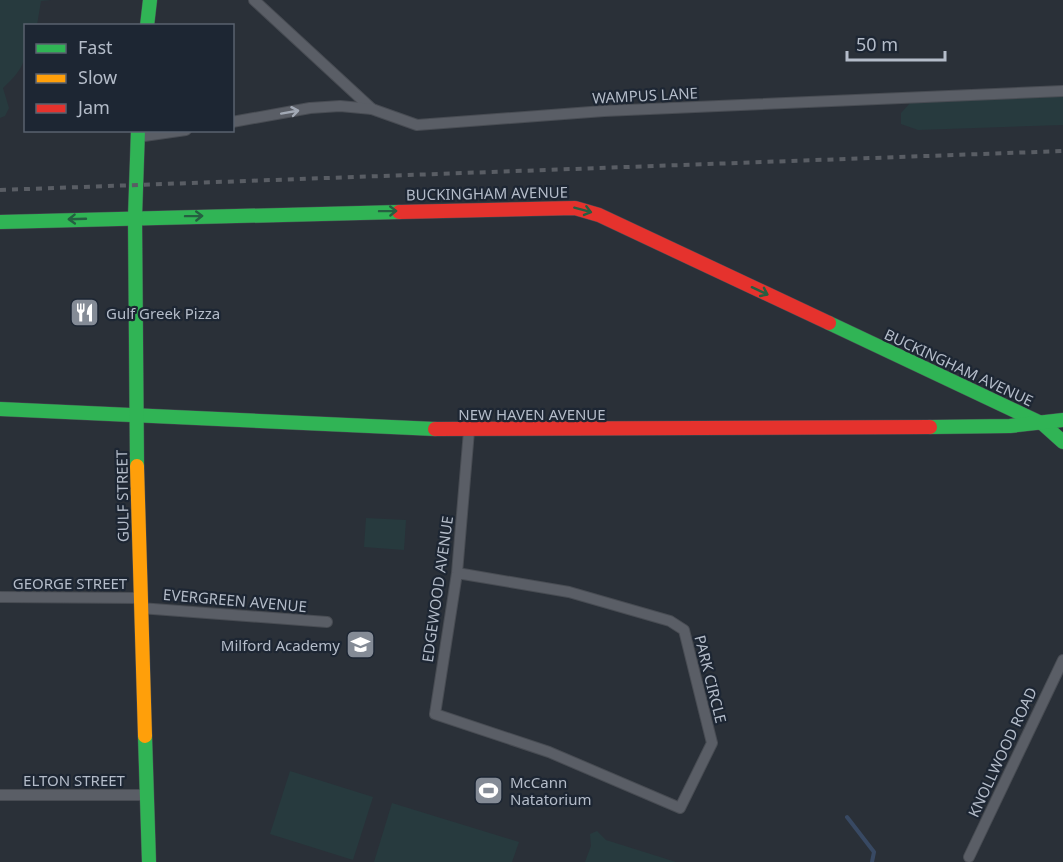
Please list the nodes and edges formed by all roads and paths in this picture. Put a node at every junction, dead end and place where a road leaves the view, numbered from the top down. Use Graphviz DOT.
graph roads {
  1 [pos="150,0"];
  2 [pos="254,0"];
  3 [pos="147,24"];
  4 [pos="1063,91"];
  5 [pos="372,109"];
  6 [pos="234,122"];
  7 [pos="162,132"];
  8 [pos="137,134"];
  9 [pos="135,217"];
  10 [pos="0,222"];
  11 [pos="0,409"];
  12 [pos="138,416"];
  13 [pos="1063,420"];
  14 [pos="1043,424"];
  15 [pos="469,431"];
  16 [pos="1063,442"];
  17 [pos="457,573"];
  18 [pos="0,597"];
  19 [pos="140,603"];
  20 [pos="327,622"];
  21 [pos="1063,660"];
  22 [pos="435,714"];
  23 [pos="0,795"];
  24 [pos="147,795"];
  25 [pos="969,857"];
  26 [pos="149,862"];
  1 -- 3 [label="main road"];
  2 -- 5 [label="street"];
  4 -- 5 [label="street, WAMPUS LANE"];
  6 -- 5 [label="street, WAMPUS LANE, one-way"];
  7 -- 8 [label="street"];
  8 -- 9 [label="main road, GULF STREET"];
  9 -- 10 [label="main road, BUCKINGHAM AVENUE, one-way"];
  9 -- 12 [label="main road, GULF STREET"];
  9 -- 14 [label="main road, BUCKINGHAM AVENUE, one-way"];
  11 -- 12 [label="main road, NEW HAVEN AVENUE"];
  12 -- 15 [label="main road, NEW HAVEN AVENUE"];
  12 -- 19 [label="main road, GULF STREET"];
  13 -- 14 [label="main road, NEW HAVEN AVENUE"];
  14 -- 15 [label="main road, NEW HAVEN AVENUE"];
  14 -- 16 [label="main road, BUCKINGHAM AVENUE"];
  15 -- 17 [label="street, EDGEWOOD AVENUE"];
  17 -- 22 [label="street, EDGEWOOD AVENUE"];
  17 -- 22 [label="street, PARK CIRCLE"];
  18 -- 19 [label="street, GEORGE STREET"];
  19 -- 20 [label="street, EVERGREEN AVENUE"];
  19 -- 24 [label="main road, GULF STREET"];
  21 -- 25 [label="street, KNOLLWOOD ROAD"];
  23 -- 24 [label="street, ELTON STREET"];
  24 -- 26 [label="main road, GULF STREET"];
}
